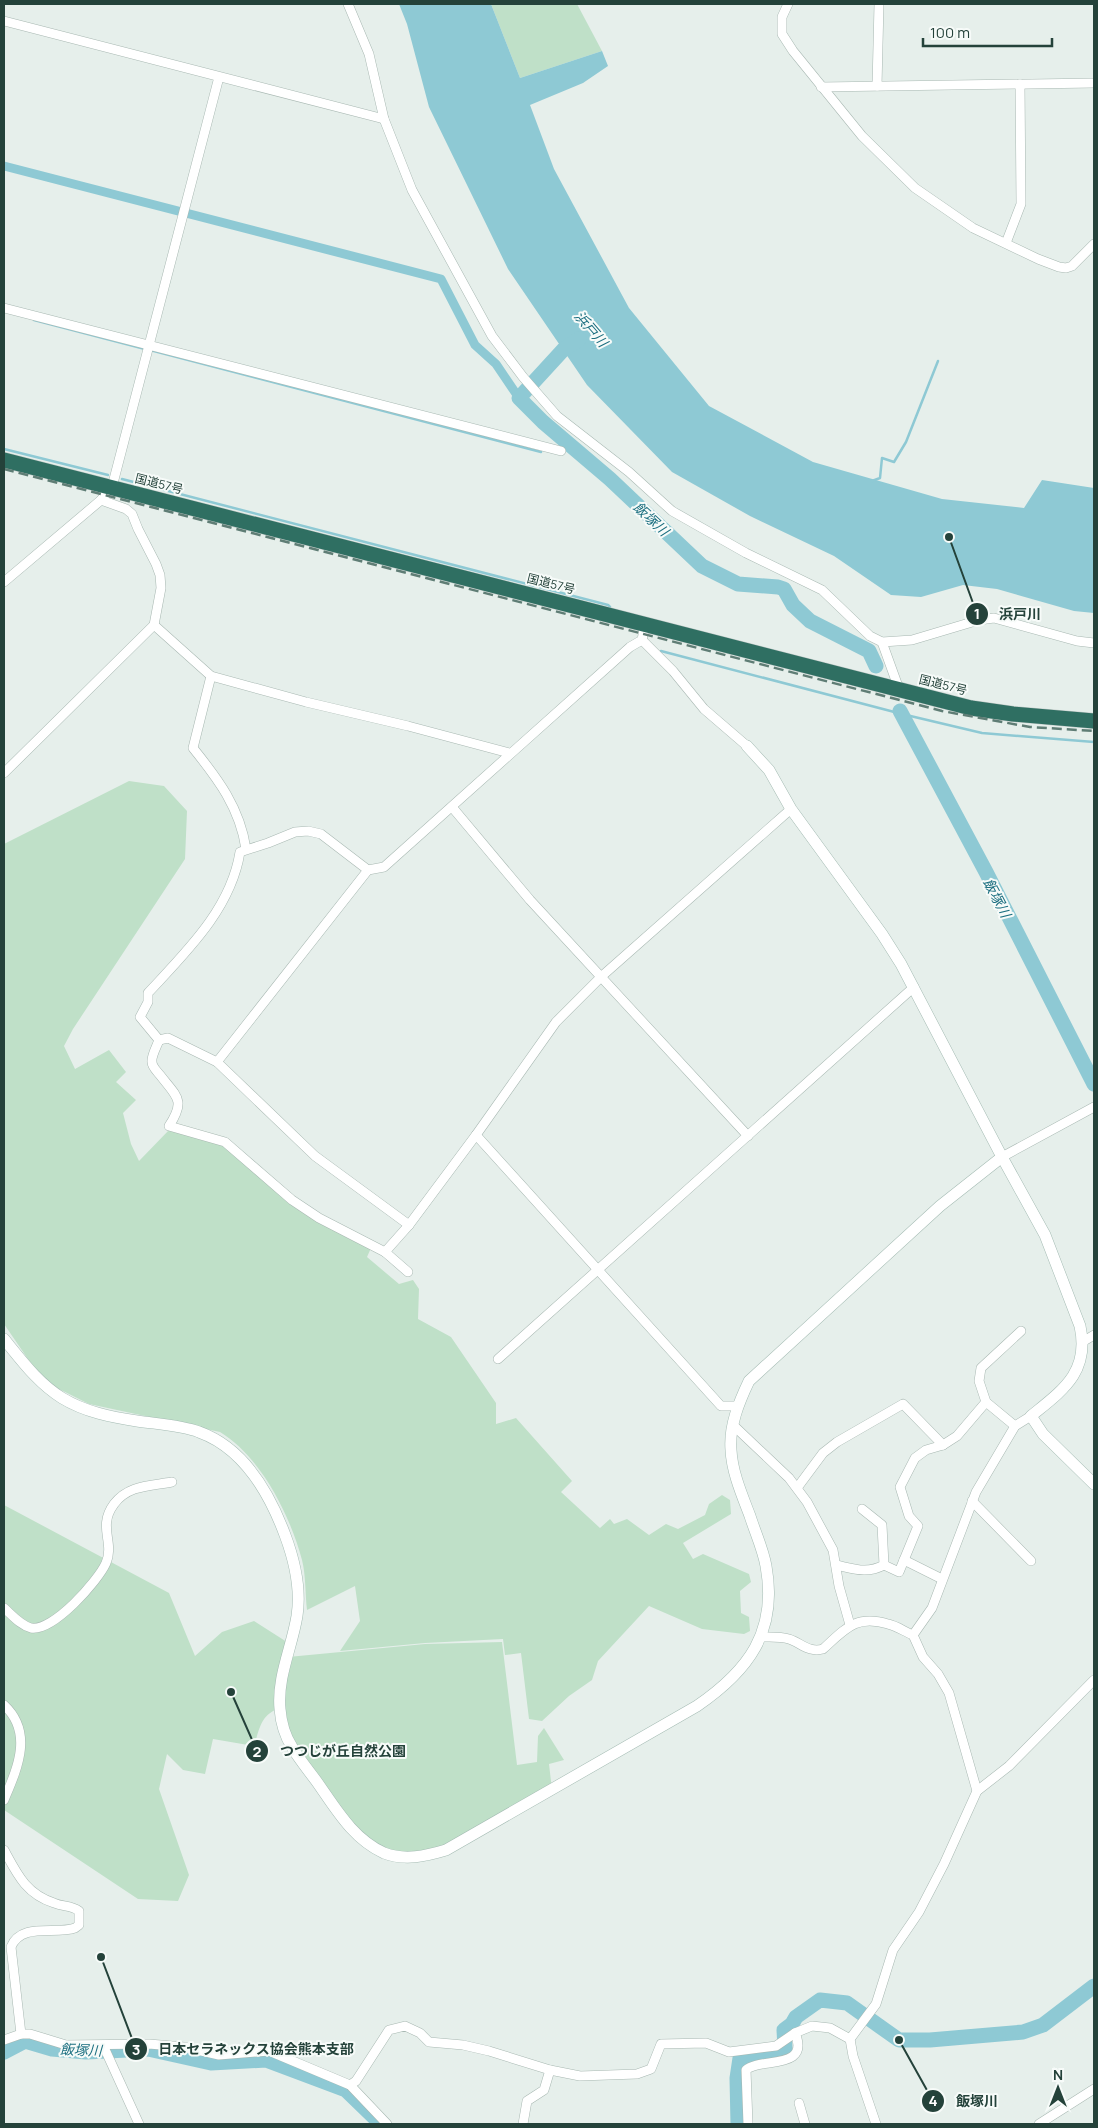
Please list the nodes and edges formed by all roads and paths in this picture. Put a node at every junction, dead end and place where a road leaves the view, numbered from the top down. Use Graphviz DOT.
graph roads {
  1 [pos="348,4"];
  2 [pos="788,4"];
  3 [pos="879,4"];
  4 [pos="4,21"];
  5 [pos="219,77"];
  6 [pos="1094,83"];
  7 [pos="1020,84"];
  8 [pos="877,86"];
  9 [pos="820,87"];
  10 [pos="384,118"];
  11 [pos="1006,243"];
  12 [pos="1094,244"];
  13 [pos="4,308"];
  14 [pos="149,345"];
  15 [pos="561,452"];
  16 [pos="4,460"];
  17 [pos="112,487"];
  18 [pos="101,500"];
  19 [pos="4,582"];
  20 [pos="645,624"];
  21 [pos="154,625"];
  22 [pos="642,640"];
  23 [pos="882,642"];
  24 [pos="1094,643"];
  25 [pos="211,676"];
  26 [pos="899,690"];
  27 [pos="1094,721"];
  28 [pos="747,746"];
  29 [pos="509,754"];
  30 [pos="4,773"];
  31 [pos="452,807"];
  32 [pos="791,809"];
  33 [pos="246,849"];
  34 [pos="368,870"];
  35 [pos="602,976"];
  36 [pos="914,987"];
  37 [pos="159,1040"];
  38 [pos="217,1062"];
  39 [pos="1094,1107"];
  40 [pos="476,1135"];
  41 [pos="748,1136"];
  42 [pos="1002,1157"];
  43 [pos="409,1224"];
  44 [pos="385,1252"];
  45 [pos="597,1270"];
  46 [pos="408,1272"];
  47 [pos="1021,1331"];
  48 [pos="1089,1338"];
  49 [pos="4,1340"];
  50 [pos="498,1359"];
  51 [pos="986,1402"];
  52 [pos="737,1406"];
  53 [pos="1031,1416"];
  54 [pos="733,1425"];
  55 [pos="1015,1426"];
  56 [pos="943,1445"];
  57 [pos="172,1482"];
  58 [pos="1094,1484"];
  59 [pos="797,1488"];
  60 [pos="972,1501"];
  61 [pos="862,1508"];
  62 [pos="904,1560"];
  63 [pos="1032,1561"];
  64 [pos="836,1565"];
  65 [pos="884,1565"];
  66 [pos="942,1579"];
  67 [pos="4,1608"];
  68 [pos="850,1625"];
  69 [pos="914,1635"];
  70 [pos="760,1637"];
  71 [pos="1094,1680"];
  72 [pos="4,1705"];
  73 [pos="977,1791"];
  74 [pos="4,1800"];
  75 [pos="4,1850"];
  76 [pos="795,2033"];
  77 [pos="20,2034"];
  78 [pos="850,2039"];
  79 [pos="4,2040"];
  80 [pos="103,2045"];
  81 [pos="550,2070"];
  82 [pos="350,2085"];
  83 [pos="1094,2089"];
  84 [pos="798,2103"];
  85 [pos="139,2124"];
  86 [pos="387,2124"];
  87 [pos="523,2124"];
  88 [pos="748,2124"];
  89 [pos="805,2124"];
  90 [pos="876,2124"];
  91 [pos="1040,2124"];
  1 -- 10 [label="street"];
  2 -- 9 [label="street"];
  3 -- 8 [label="street"];
  4 -- 5 [label="street"];
  5 -- 10 [label="street"];
  5 -- 14 [label="street"];
  6 -- 7 [label="street"];
  7 -- 8 [label="street"];
  7 -- 11 [label="street"];
  8 -- 9 [label="street"];
  9 -- 11 [label="street"];
  10 -- 23 [label="street"];
  11 -- 12 [label="street"];
  13 -- 14 [label="street"];
  14 -- 15 [label="street"];
  14 -- 17 [label="street"];
  16 -- 17 [label="highway, 国道57号"];
  17 -- 18 [label="street"];
  17 -- 20 [label="highway, 国道57号"];
  18 -- 19 [label="street"];
  18 -- 21 [label="street"];
  20 -- 22 [label="street"];
  20 -- 26 [label="highway, 国道57号"];
  21 -- 25 [label="street"];
  21 -- 30 [label="street"];
  22 -- 28 [label="street"];
  22 -- 29 [label="street"];
  23 -- 24 [label="street"];
  23 -- 26 [label="street"];
  25 -- 29 [label="street"];
  25 -- 33 [label="street"];
  26 -- 27 [label="highway, 国道57号"];
  28 -- 32 [label="street"];
  29 -- 31 [label="street"];
  31 -- 34 [label="street"];
  31 -- 35 [label="street"];
  32 -- 35 [label="street"];
  32 -- 36 [label="street"];
  33 -- 34 [label="street"];
  33 -- 37 [label="street"];
  34 -- 38 [label="street"];
  35 -- 40 [label="street"];
  35 -- 41 [label="street"];
  36 -- 41 [label="street"];
  36 -- 42 [label="street"];
  37 -- 38 [label="street"];
  37 -- 44 [label="street"];
  38 -- 43 [label="street"];
  39 -- 42 [label="street"];
  40 -- 43 [label="street"];
  40 -- 45 [label="street"];
  41 -- 45 [label="street"];
  42 -- 48 [label="street"];
  42 -- 52 [label="street"];
  43 -- 44 [label="street"];
  44 -- 46 [label="street"];
  45 -- 50 [label="street"];
  45 -- 52 [label="street"];
  47 -- 51 [label="street"];
  48 -- 53 [label="street"];
  49 -- 70 [label="street"];
  51 -- 55 [label="street"];
  51 -- 56 [label="street"];
  52 -- 54 [label="street"];
  53 -- 55 [label="street"];
  53 -- 58 [label="street"];
  54 -- 59 [label="street"];
  54 -- 70 [label="street"];
  55 -- 60 [label="street"];
  56 -- 59 [label="street"];
  56 -- 62 [label="street"];
  57 -- 67 [label="street"];
  59 -- 64 [label="street"];
  60 -- 63 [label="street"];
  60 -- 66 [label="street"];
  61 -- 65 [label="street"];
  62 -- 65 [label="street"];
  62 -- 66 [label="street"];
  64 -- 65 [label="street"];
  64 -- 68 [label="street"];
  66 -- 69 [label="street"];
  68 -- 69 [label="street"];
  68 -- 70 [label="street"];
  69 -- 73 [label="street"];
  71 -- 73 [label="street"];
  72 -- 74 [label="street"];
  73 -- 78 [label="street"];
  75 -- 77 [label="street"];
  76 -- 78 [label="street"];
  76 -- 81 [label="street"];
  76 -- 88 [label="street"];
  77 -- 79 [label="street"];
  77 -- 80 [label="street"];
  78 -- 90 [label="street"];
  80 -- 82 [label="street"];
  80 -- 85 [label="street"];
  81 -- 82 [label="street"];
  81 -- 87 [label="street"];
  82 -- 86 [label="street"];
  83 -- 91 [label="street"];
  84 -- 89 [label="street"];
}
